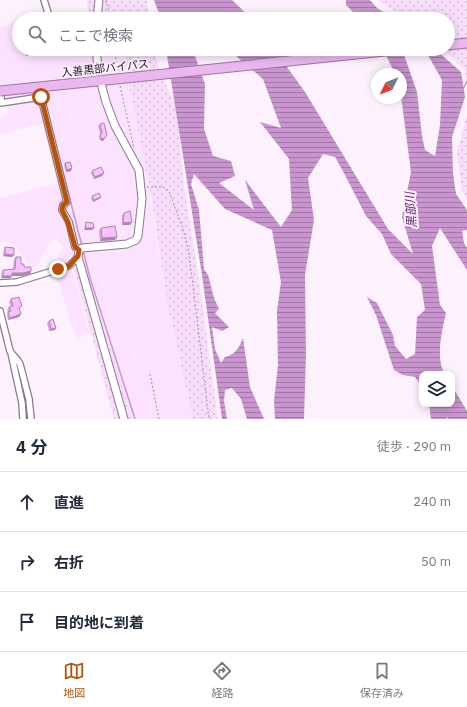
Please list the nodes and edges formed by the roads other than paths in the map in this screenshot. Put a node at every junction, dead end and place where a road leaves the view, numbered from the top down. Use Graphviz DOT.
graph roads {
  1 [pos="44,0"];
  2 [pos="98,0"];
  3 [pos="48,12"];
  4 [pos="97,12"];
  5 [pos="467,43"];
  6 [pos="455,44"];
  7 [pos="97,56"];
  8 [pos="338,56"];
  9 [pos="98,67"];
  10 [pos="100,84"];
  11 [pos="0,93"];
  12 [pos="0,103"];
  13 [pos="79,253"];
  14 [pos="0,283"];
  15 [pos="0,311"];
  16 [pos="1,319"];
  17 [pos="10,351"];
  18 [pos="120,407"];
  19 [pos="23,419"];
  20 [pos="31,419"];
  21 [pos="120,419"];
  22 [pos="124,419"];
  1 -- 3 [label="street"];
  2 -- 4 [label="street"];
  5 -- 6 [label="highway"];
  7 -- 9 [label="street"];
  8 -- 10 [label="highway, 入善黒部バイパス"];
  10 -- 11 [label="highway, 入善黒部バイパス, bridge"];
  10 -- 13 [label="street"];
  11 -- 12 [label="street"];
  12 -- 13 [label="street"];
  13 -- 14 [label="street"];
  13 -- 18 [label="street"];
  15 -- 16 [label="street"];
  16 -- 17 [label="street"];
  17 -- 19 [label="street"];
  17 -- 20 [label="street"];
  18 -- 21 [label="street"];
  18 -- 22 [label="street"];
}
